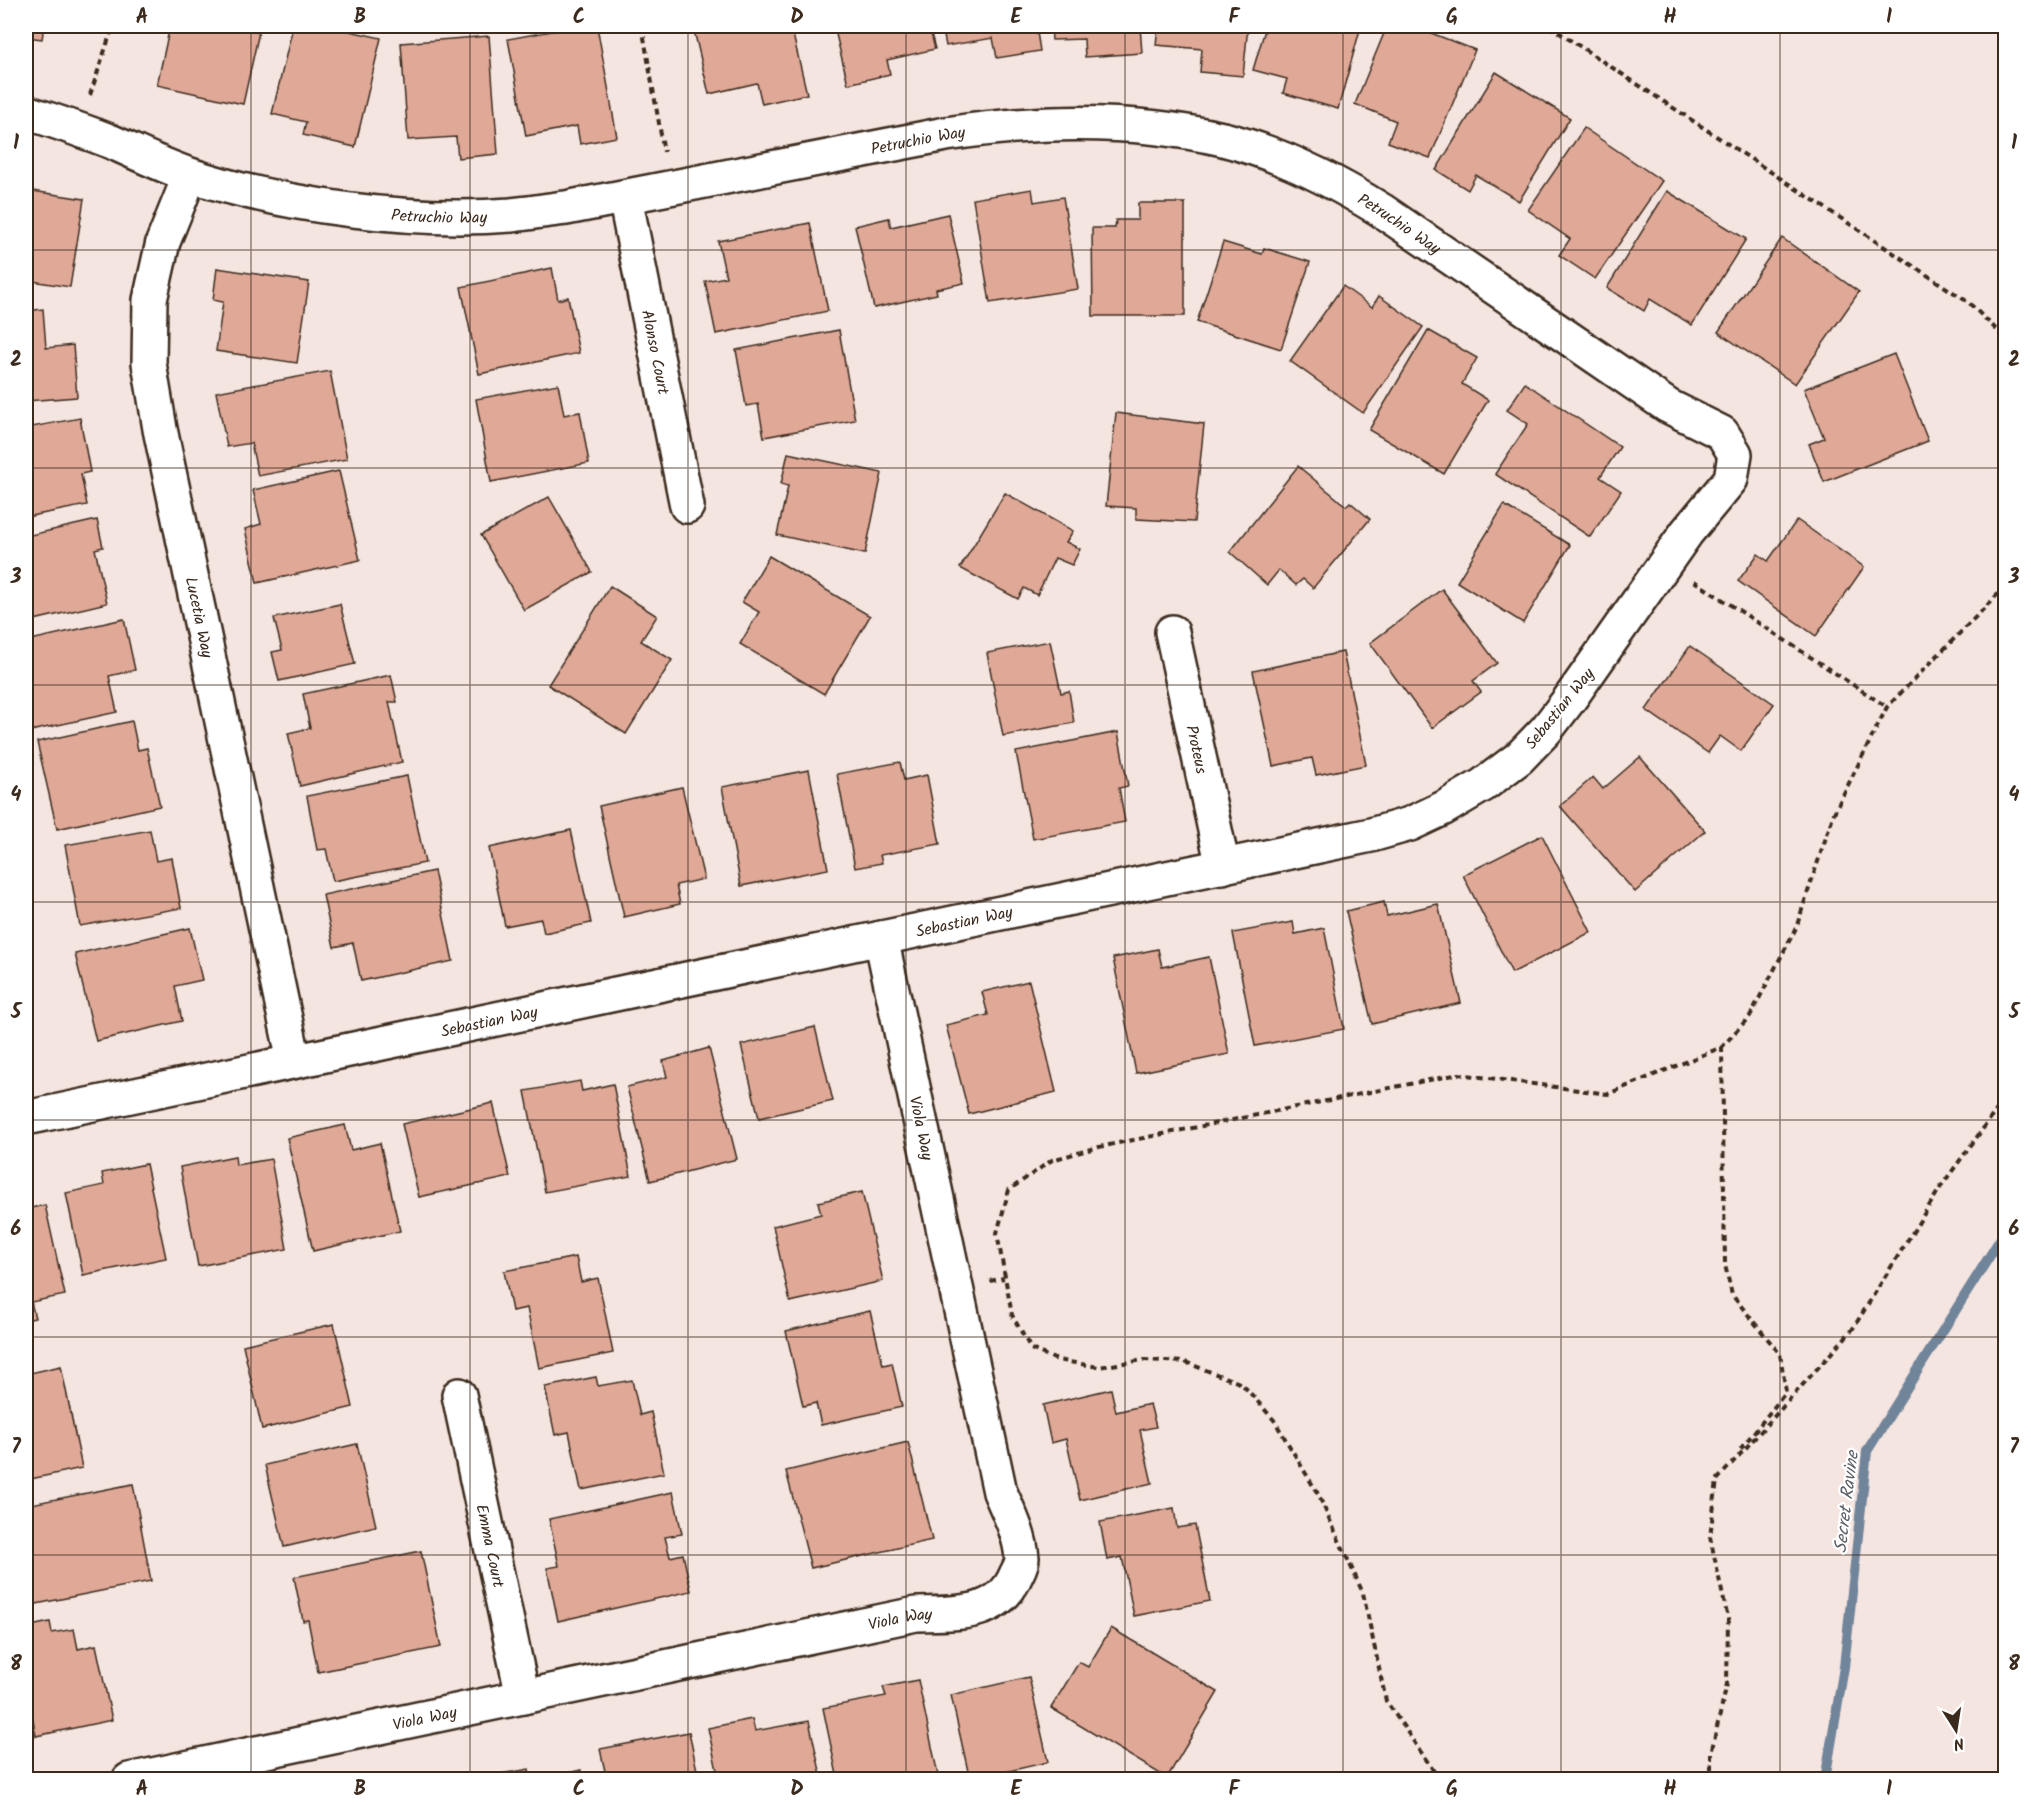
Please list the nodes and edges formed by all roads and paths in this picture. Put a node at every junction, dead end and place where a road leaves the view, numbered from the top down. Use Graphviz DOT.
graph roads {
  1 [pos="113,26"];
  2 [pos="642,26"];
  3 [pos="1549,26"];
  4 [pos="26,112"];
  5 [pos="79,130"];
  6 [pos="190,175"];
  7 [pos="673,188"];
  8 [pos="625,198"];
  9 [pos="2006,339"];
  10 [pos="1735,454"];
  11 [pos="687,506"];
  12 [pos="1665,563"];
  13 [pos="2006,586"];
  14 [pos="1172,632"];
  15 [pos="1887,706"];
  16 [pos="1223,867"];
  17 [pos="881,938"];
  18 [pos="1722,1047"];
  19 [pos="294,1061"];
  20 [pos="2006,1097"];
  21 [pos="26,1118"];
  22 [pos="459,1395"];
  23 [pos="1717,1480"];
  24 [pos="524,1696"];
  25 [pos="129,1779"];
  26 [pos="1440,1779"];
  27 [pos="1711,1779"];
  1 -- 5 [label="path"];
  2 -- 7 [label="path"];
  3 -- 9 [label="path"];
  4 -- 5 [label="street, Petruchio Way"];
  5 -- 6 [label="street, Petruchio Way"];
  6 -- 8 [label="street, Petruchio Way"];
  6 -- 19 [label="street, Lucetia Way"];
  7 -- 8 [label="street, Petruchio Way"];
  7 -- 10 [label="street, Petruchio Way"];
  8 -- 11 [label="street, Alonso Court"];
  10 -- 12 [label="street, Sebastian Way"];
  12 -- 15 [label="path"];
  12 -- 16 [label="street, Sebastian Way"];
  13 -- 15 [label="path"];
  14 -- 16 [label="street, Proteus"];
  15 -- 18 [label="path"];
  16 -- 17 [label="street, Sebastian Way"];
  17 -- 19 [label="street, Sebastian Way"];
  17 -- 24 [label="street, Viola Way"];
  18 -- 23 [label="path"];
  18 -- 26 [label="path"];
  19 -- 21 [label="street, Sebastian Way"];
  20 -- 23 [label="path"];
  22 -- 24 [label="street, Emma Court"];
  23 -- 27 [label="path"];
  24 -- 25 [label="street, Viola Way"];
}
